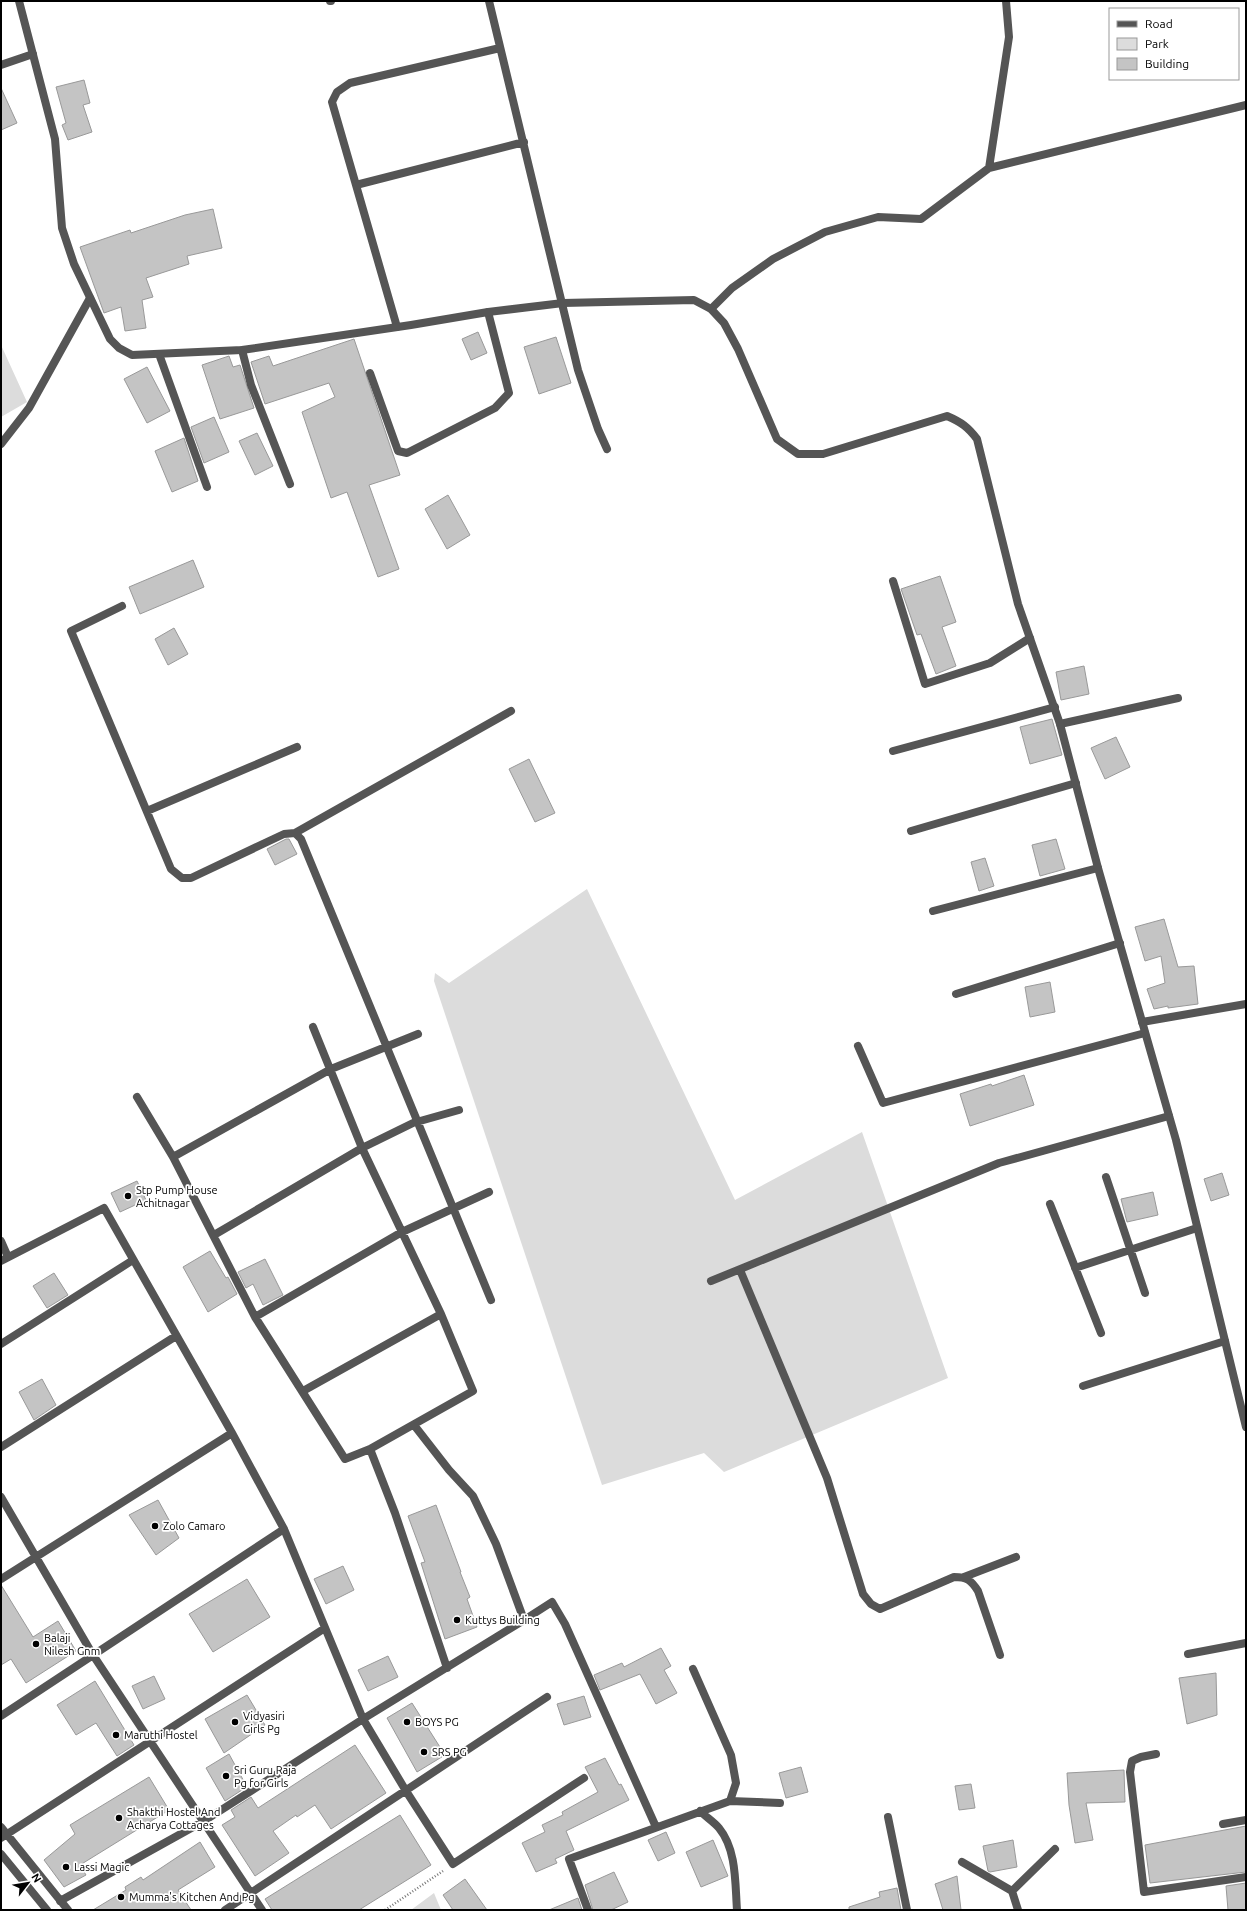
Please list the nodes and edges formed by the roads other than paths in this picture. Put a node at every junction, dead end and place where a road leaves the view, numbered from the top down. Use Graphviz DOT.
graph roads {
  1 [pos="19,1"];
  2 [pos="489,1"];
  3 [pos="1006,1"];
  4 [pos="500,48"];
  5 [pos="33,54"];
  6 [pos="1,66"];
  7 [pos="1246,105"];
  8 [pos="524,142"];
  9 [pos="989,168"];
  10 [pos="356,185"];
  11 [pos="90,298"];
  12 [pos="563,303"];
  13 [pos="711,309"];
  14 [pos="488,312"];
  15 [pos="396,327"];
  16 [pos="242,350"];
  17 [pos="159,354"];
  18 [pos="370,373"];
  19 [pos="1,444"];
  20 [pos="607,449"];
  21 [pos="290,484"];
  22 [pos="207,487"];
  23 [pos="893,581"];
  24 [pos="122,606"];
  25 [pos="1030,638"];
  26 [pos="1178,698"];
  27 [pos="1055,707"];
  28 [pos="511,711"];
  29 [pos="1060,724"];
  30 [pos="297,747"];
  31 [pos="893,751"];
  32 [pos="1076,783"];
  33 [pos="147,811"];
  34 [pos="911,831"];
  35 [pos="295,833"];
  36 [pos="1098,868"];
  37 [pos="933,911"];
  38 [pos="1120,944"];
  39 [pos="956,994"];
  40 [pos="1246,1004"];
  41 [pos="1142,1022"];
  42 [pos="312,1027"];
  43 [pos="1145,1033"];
  44 [pos="418,1034"];
  45 [pos="858,1046"];
  46 [pos="386,1047"];
  47 [pos="331,1069"];
  48 [pos="137,1097"];
  49 [pos="459,1110"];
  50 [pos="1169,1116"];
  51 [pos="416,1122"];
  52 [pos="362,1148"];
  53 [pos="173,1157"];
  54 [pos="1106,1177"];
  55 [pos="489,1192"];
  56 [pos="1050,1204"];
  57 [pos="452,1209"];
  58 [pos="1197,1228"];
  59 [pos="402,1232"];
  60 [pos="214,1235"];
  61 [pos="1,1241"];
  62 [pos="1131,1250"];
  63 [pos="4,1259"];
  64 [pos="133,1260"];
  65 [pos="1075,1268"];
  66 [pos="740,1270"];
  67 [pos="711,1281"];
  68 [pos="1145,1293"];
  69 [pos="491,1300"];
  70 [pos="441,1314"];
  71 [pos="256,1317"];
  72 [pos="1102,1333"];
  73 [pos="176,1336"];
  74 [pos="1225,1341"];
  75 [pos="1,1344"];
  76 [pos="1083,1386"];
  77 [pos="303,1391"];
  78 [pos="414,1425"];
  79 [pos="1246,1427"];
  80 [pos="232,1433"];
  81 [pos="1,1447"];
  82 [pos="370,1449"];
  83 [pos="1,1497"];
  84 [pos="284,1528"];
  85 [pos="36,1556"];
  86 [pos="1016,1557"];
  87 [pos="964,1577"];
  88 [pos="1,1578"];
  89 [pos="524,1620"];
  90 [pos="325,1628"];
  91 [pos="1246,1643"];
  92 [pos="1188,1654"];
  93 [pos="93,1655"];
  94 [pos="1000,1655"];
  95 [pos="447,1668"];
  96 [pos="693,1669"];
  97 [pos="547,1697"];
  98 [pos="1,1716"];
  99 [pos="363,1719"];
  100 [pos="150,1741"];
  101 [pos="1156,1754"];
  102 [pos="584,1778"];
  103 [pos="406,1791"];
  104 [pos="730,1801"];
  105 [pos="780,1803"];
  106 [pos="700,1811"];
  107 [pos="888,1818"];
  108 [pos="1246,1820"];
  109 [pos="204,1822"];
  110 [pos="1223,1824"];
  111 [pos="656,1827"];
  112 [pos="3,1833"];
  113 [pos="1055,1849"];
  114 [pos="1,1854"];
  115 [pos="962,1862"];
  116 [pos="1246,1877"];
  117 [pos="1012,1891"];
  118 [pos="251,1893"];
  119 [pos="60,1901"];
  120 [pos="47,1910"];
  121 [pos="68,1910"];
  122 [pos="225,1910"];
  123 [pos="262,1910"];
  124 [pos="588,1910"];
  125 [pos="737,1910"];
  126 [pos="907,1910"];
  127 [pos="1018,1910"];
  1 -- 5 [label="street"];
  2 -- 4 [label="street"];
  3 -- 9 [label="street"];
  4 -- 8 [label="street"];
  4 -- 10 [label="street"];
  5 -- 6 [label="street"];
  5 -- 11 [label="street"];
  7 -- 9 [label="street"];
  8 -- 10 [label="street"];
  8 -- 12 [label="street"];
  9 -- 13 [label="street"];
  10 -- 15 [label="street"];
  11 -- 17 [label="street"];
  11 -- 19 [label="street"];
  12 -- 13 [label="street"];
  12 -- 14 [label="street"];
  12 -- 20 [label="street"];
  13 -- 25 [label="street"];
  14 -- 15 [label="street"];
  14 -- 18 [label="street"];
  15 -- 16 [label="street"];
  16 -- 17 [label="street"];
  16 -- 21 [label="street"];
  17 -- 22 [label="street"];
  23 -- 25 [label="street"];
  24 -- 33 [label="street"];
  25 -- 27 [label="street"];
  26 -- 29 [label="street"];
  27 -- 29 [label="street"];
  27 -- 31 [label="street"];
  28 -- 35 [label="street"];
  29 -- 32 [label="street"];
  30 -- 33 [label="street"];
  32 -- 34 [label="street"];
  32 -- 36 [label="street"];
  33 -- 35 [label="street"];
  35 -- 46 [label="street"];
  36 -- 37 [label="street"];
  36 -- 38 [label="street"];
  38 -- 39 [label="street"];
  38 -- 41 [label="street"];
  40 -- 41 [label="street"];
  41 -- 43 [label="street"];
  42 -- 47 [label="street"];
  43 -- 45 [label="street"];
  43 -- 50 [label="street"];
  44 -- 46 [label="street"];
  46 -- 47 [label="street"];
  46 -- 51 [label="street"];
  47 -- 52 [label="street"];
  47 -- 53 [label="street"];
  48 -- 53 [label="street"];
  49 -- 51 [label="street"];
  50 -- 58 [label="street"];
  50 -- 66 [label="street"];
  51 -- 52 [label="street"];
  51 -- 57 [label="street"];
  52 -- 59 [label="street"];
  52 -- 60 [label="street"];
  53 -- 60 [label="street"];
  54 -- 62 [label="street"];
  55 -- 57 [label="street"];
  56 -- 65 [label="street"];
  57 -- 59 [label="street"];
  57 -- 69 [label="street"];
  58 -- 62 [label="street"];
  58 -- 74 [label="street"];
  59 -- 70 [label="street"];
  59 -- 71 [label="street"];
  60 -- 71 [label="street"];
  61 -- 63 [label="street"];
  62 -- 65 [label="street"];
  62 -- 68 [label="street"];
  63 -- 64 [label="street"];
  64 -- 73 [label="street"];
  64 -- 75 [label="street"];
  65 -- 72 [label="street"];
  66 -- 67 [label="street"];
  66 -- 87 [label="street"];
  70 -- 77 [label="street"];
  70 -- 78 [label="street"];
  71 -- 77 [label="street"];
  73 -- 80 [label="street"];
  73 -- 81 [label="street"];
  74 -- 76 [label="street"];
  74 -- 79 [label="street"];
  77 -- 82 [label="street"];
  78 -- 82 [label="street"];
  78 -- 89 [label="street"];
  80 -- 84 [label="street"];
  80 -- 85 [label="street"];
  82 -- 95 [label="street"];
  83 -- 85 [label="street"];
  84 -- 90 [label="street"];
  84 -- 93 [label="street"];
  85 -- 88 [label="street"];
  85 -- 93 [label="street"];
  86 -- 87 [label="street"];
  87 -- 94 [label="street"];
  89 -- 95 [label="street"];
  89 -- 111 [label="street"];
  90 -- 99 [label="street"];
  90 -- 100 [label="street"];
  91 -- 92 [label="street"];
  93 -- 98 [label="street"];
  93 -- 100 [label="street"];
  95 -- 99 [label="street"];
  96 -- 104 [label="street"];
  97 -- 103 [label="street"];
  99 -- 103 [label="street"];
  99 -- 109 [label="street"];
  100 -- 109 [label="street"];
  100 -- 112 [label="street"];
  101 -- 116 [label="street"];
  102 -- 103 [label="street"];
  103 -- 118 [label="street"];
  104 -- 105 [label="street"];
  104 -- 106 [label="street"];
  106 -- 111 [label="street"];
  106 -- 125 [label="street"];
  107 -- 126 [label="street"];
  108 -- 110 [label="street"];
  109 -- 118 [label="street"];
  109 -- 119 [label="street"];
  111 -- 124 [label="street"];
  112 -- 119 [label="street"];
  113 -- 117 [label="street"];
  114 -- 120 [label="street"];
  115 -- 117 [label="street"];
  117 -- 127 [label="street"];
  118 -- 122 [label="street"];
  118 -- 123 [label="street"];
  119 -- 121 [label="street"];
}
